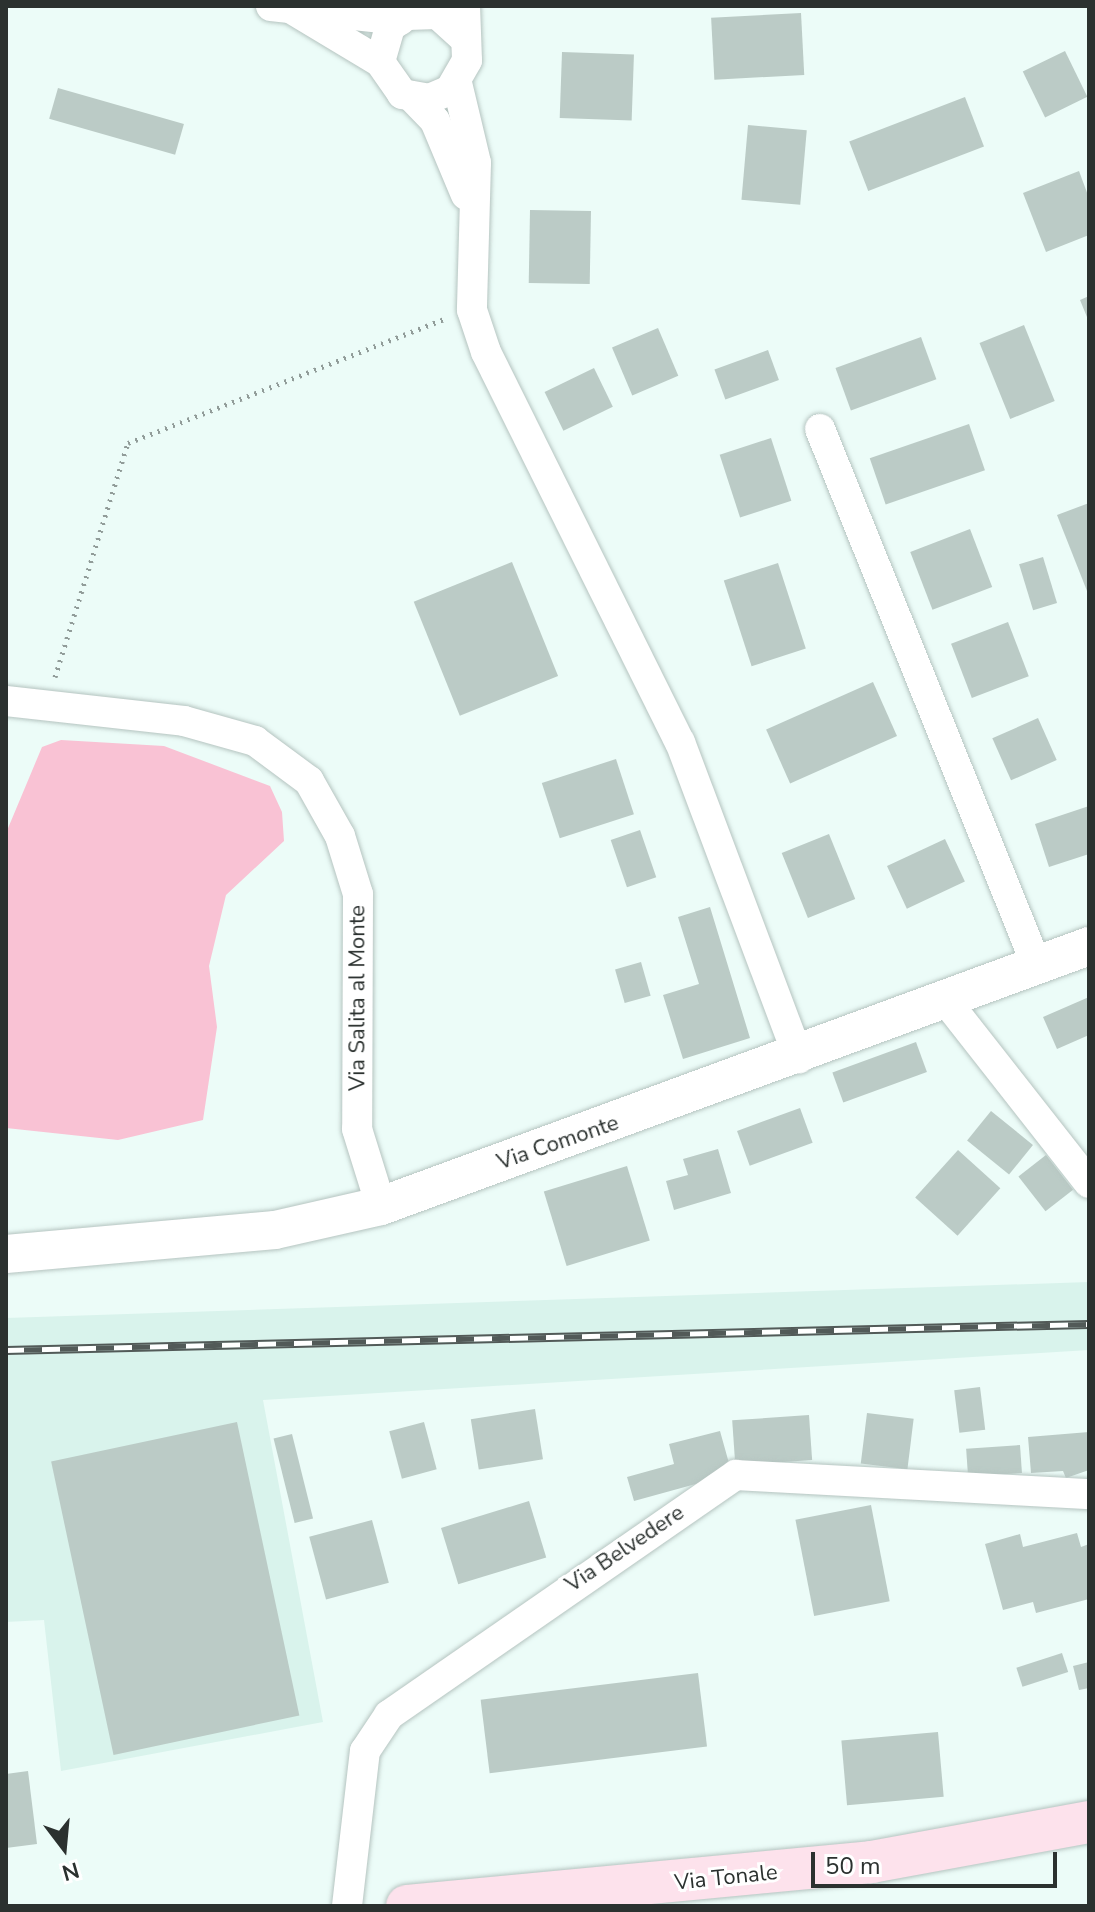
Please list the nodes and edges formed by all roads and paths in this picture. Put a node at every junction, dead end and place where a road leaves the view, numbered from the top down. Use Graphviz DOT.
graph roads {
  1 [pos="465,6"];
  2 [pos="282,8"];
  3 [pos="418,13"];
  4 [pos="464,38"];
  5 [pos="380,62"];
  6 [pos="457,83"];
  7 [pos="414,99"];
  8 [pos="471,225"];
  9 [pos="472,310"];
  10 [pos="820,429"];
  11 [pos="6,701"];
  12 [pos="48,705"];
  13 [pos="1089,946"];
  14 [pos="1037,966"];
  15 [pos="947,1002"];
  16 [pos="799,1058"];
  17 [pos="1089,1183"];
  18 [pos="381,1206"];
  19 [pos="6,1254"];
  20 [pos="1089,1494"];
  21 [pos="1089,1822"];
  22 [pos="623,1898"];
  23 [pos="539,1901"];
  24 [pos="347,1906"];
  25 [pos="407,1906"];
  1 -- 4 [label="street"];
  2 -- 3 [label="street"];
  2 -- 5 [label="street"];
  3 -- 4 [label="street"];
  3 -- 5 [label="street"];
  4 -- 6 [label="street"];
  5 -- 7 [label="street"];
  6 -- 7 [label="street"];
  6 -- 8 [label="street"];
  7 -- 8 [label="street"];
  8 -- 9 [label="street"];
  9 -- 12 [label="path"];
  9 -- 16 [label="street"];
  10 -- 14 [label="street"];
  11 -- 12 [label="street, Via Salita al Monte"];
  12 -- 18 [label="street, Via Salita al Monte"];
  13 -- 14 [label="street, Via Comonte"];
  14 -- 15 [label="street, Via Comonte"];
  15 -- 16 [label="street, Via Comonte"];
  15 -- 17 [label="street"];
  16 -- 18 [label="street, Via Comonte"];
  18 -- 19 [label="street, Via Comonte"];
  20 -- 24 [label="street, Via Belvedere"];
  21 -- 22 [label="main road, Via Tonale"];
  22 -- 23 [label="main road, Via Tonale"];
  23 -- 25 [label="main road, Via Tonale"];
}
